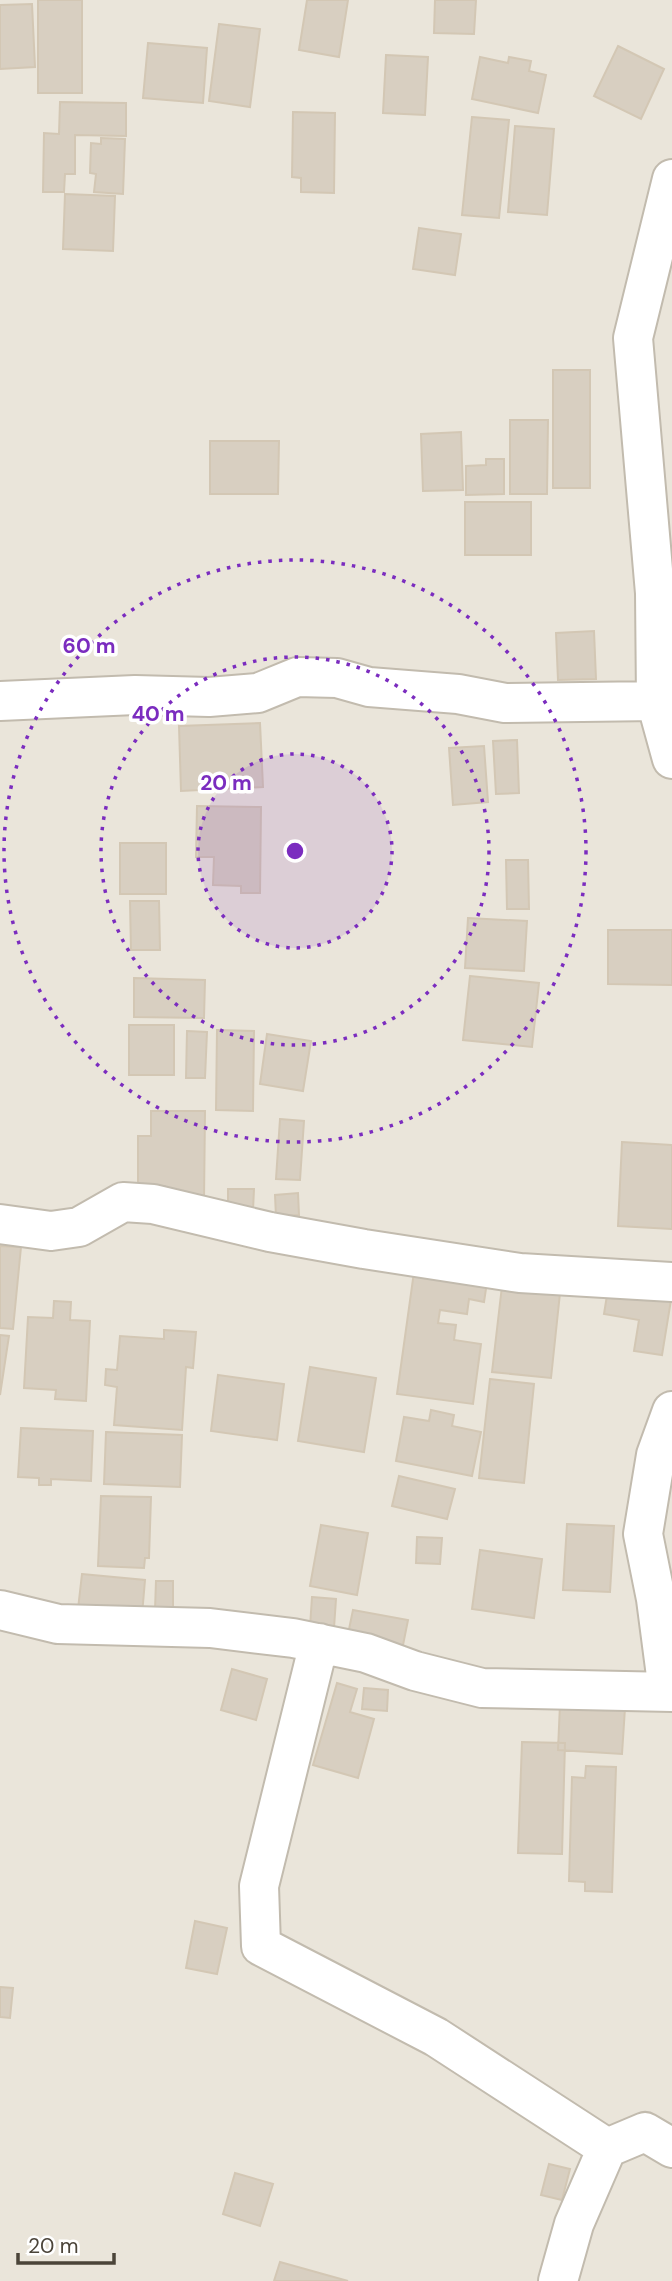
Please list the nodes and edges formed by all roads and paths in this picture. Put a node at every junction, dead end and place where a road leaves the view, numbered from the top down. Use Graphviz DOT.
graph roads {
  1 [pos="672,179"];
  2 [pos="0,701"];
  3 [pos="656,701"];
  4 [pos="672,759"];
  5 [pos="0,1224"];
  6 [pos="672,1282"];
  7 [pos="672,1411"];
  8 [pos="0,1610"];
  9 [pos="319,1643"];
  10 [pos="670,1692"];
  11 [pos="607,2148"];
  12 [pos="672,2148"];
  13 [pos="558,2281"];
  1 -- 3 [label="street"];
  2 -- 3 [label="street"];
  3 -- 4 [label="street"];
  5 -- 6 [label="street"];
  7 -- 10 [label="street"];
  8 -- 9 [label="street"];
  9 -- 10 [label="street"];
  9 -- 11 [label="street"];
  11 -- 12 [label="street"];
  11 -- 13 [label="street"];
}
